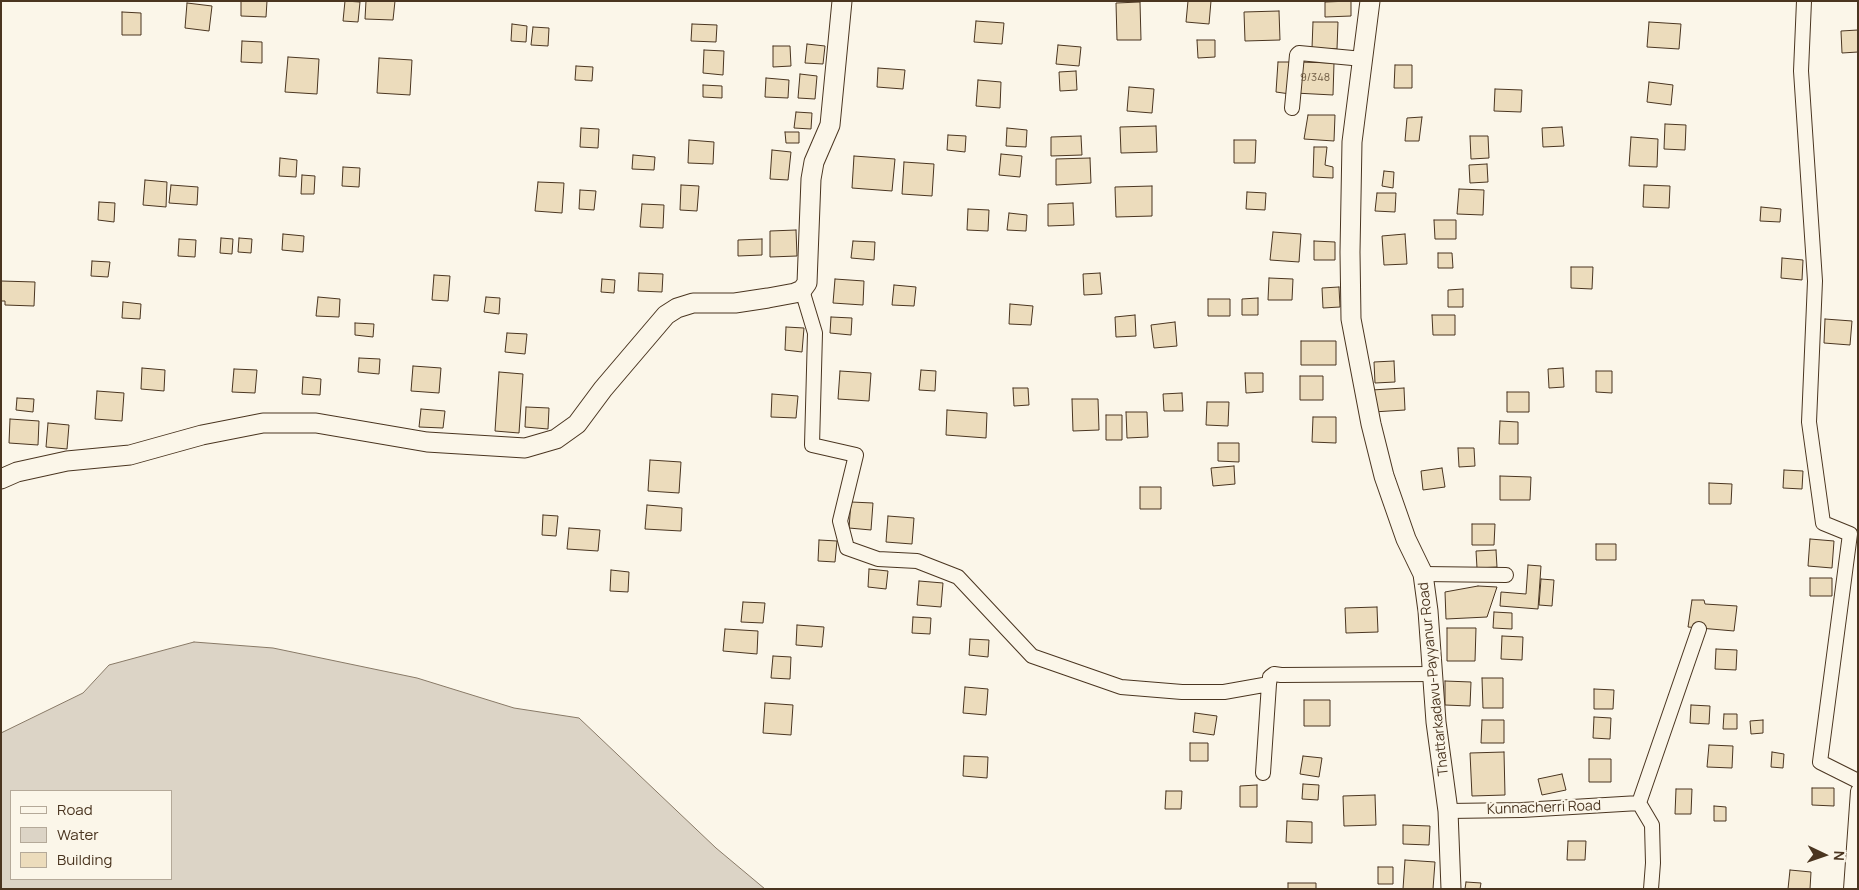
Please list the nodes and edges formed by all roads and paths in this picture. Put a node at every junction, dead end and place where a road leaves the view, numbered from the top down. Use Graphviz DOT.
graph roads {
  1 [pos="842,1"];
  2 [pos="1370,1"];
  3 [pos="1804,1"];
  4 [pos="1363,58"];
  5 [pos="1292,108"];
  6 [pos="802,290"];
  7 [pos="1,479"];
  8 [pos="1423,574"];
  9 [pos="1506,575"];
  10 [pos="1699,629"];
  11 [pos="1433,674"];
  12 [pos="1269,684"];
  13 [pos="1263,773"];
  14 [pos="1858,781"];
  15 [pos="1858,791"];
  16 [pos="1640,803"];
  17 [pos="1448,811"];
  18 [pos="1451,889"];
  19 [pos="1651,889"];
  20 [pos="1851,889"];
  1 -- 6 [label="main road"];
  2 -- 4 [label="main road, Thattarkadavu-Payyanur Road"];
  3 -- 14 [label="street"];
  4 -- 5 [label="street"];
  4 -- 8 [label="main road, Thattarkadavu-Payyanur Road"];
  6 -- 7 [label="main road"];
  6 -- 12 [label="street"];
  8 -- 9 [label="street"];
  8 -- 11 [label="main road, Thattarkadavu-Payyanur Road"];
  10 -- 16 [label="street"];
  11 -- 12 [label="street"];
  11 -- 17 [label="main road, Thattarkadavu-Payyanur Road"];
  12 -- 13 [label="street"];
  15 -- 20 [label="street"];
  16 -- 17 [label="street, Kunnacherri Road"];
  16 -- 19 [label="street"];
  17 -- 18 [label="main road, Thattarkadavu-Payyanur Road"];
}
